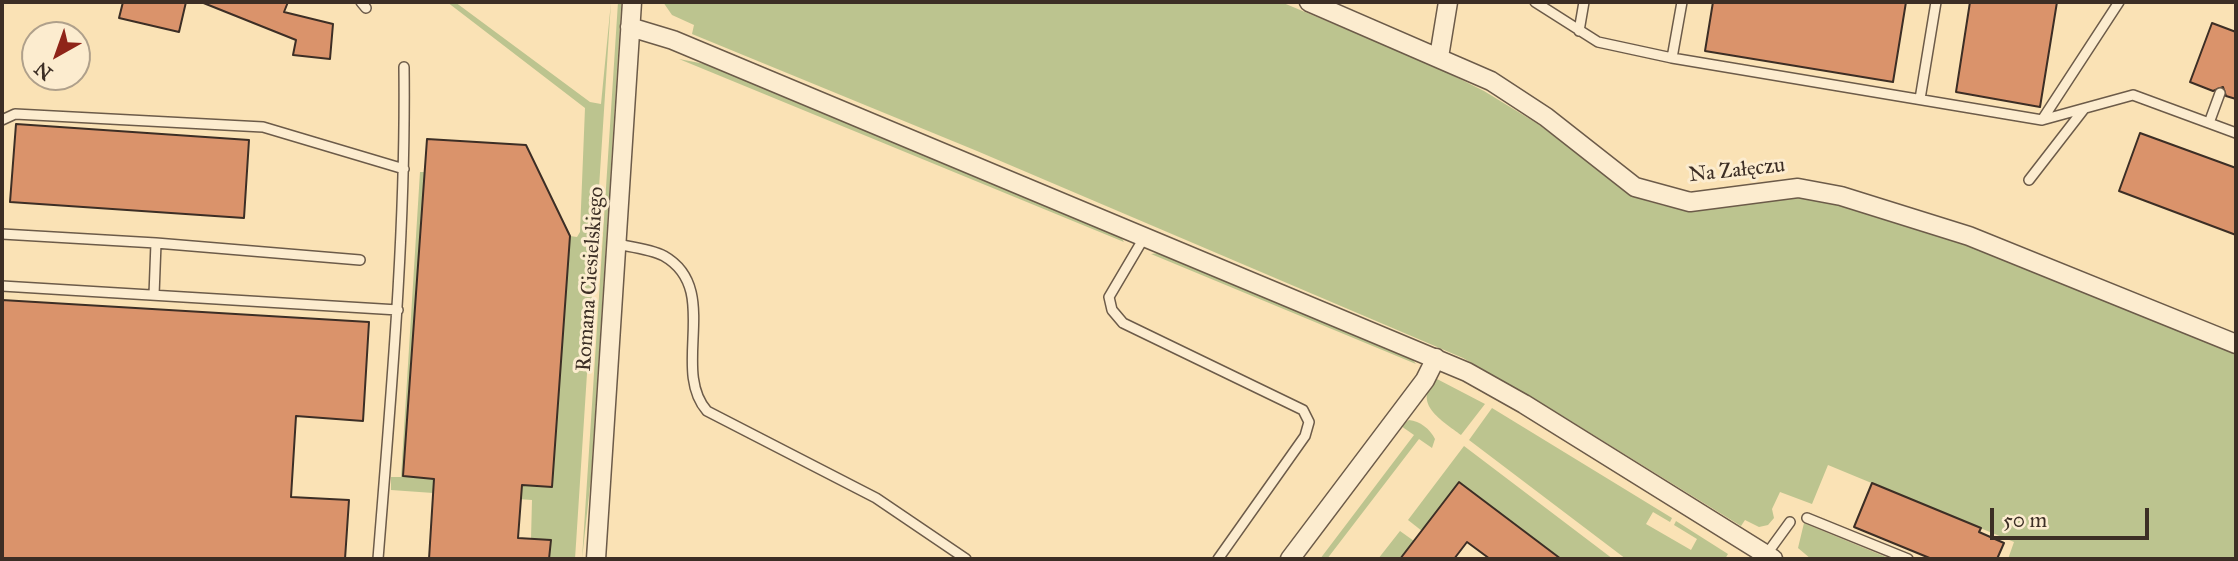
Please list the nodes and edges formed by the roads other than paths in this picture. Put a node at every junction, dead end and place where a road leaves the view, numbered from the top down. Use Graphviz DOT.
graph roads {
  1 [pos="632,2"];
  2 [pos="1309,2"];
  3 [pos="1448,2"];
  4 [pos="1535,2"];
  5 [pos="1584,2"];
  6 [pos="1682,2"];
  7 [pos="1936,2"];
  8 [pos="2119,2"];
  9 [pos="630,27"];
  10 [pos="1579,31"];
  11 [pos="1439,57"];
  12 [pos="1672,58"];
  13 [pos="404,67"];
  14 [pos="2220,93"];
  15 [pos="1920,99"];
  16 [pos="2084,108"];
  17 [pos="2,120"];
  18 [pos="2042,120"];
  19 [pos="2209,123"];
  20 [pos="2236,133"];
  21 [pos="404,169"];
  22 [pos="2029,180"];
  23 [pos="2,234"];
  24 [pos="1145,236"];
  25 [pos="156,243"];
  26 [pos="616,244"];
  27 [pos="360,260"];
  28 [pos="2,286"];
  29 [pos="154,296"];
  30 [pos="398,310"];
  31 [pos="2236,344"];
  32 [pos="1436,358"];
  33 [pos="1807,518"];
  34 [pos="1790,522"];
  35 [pos="1767,558"];
  36 [pos="378,559"];
  37 [pos="596,559"];
  38 [pos="966,559"];
  39 [pos="1218,559"];
  40 [pos="1290,559"];
  41 [pos="1908,559"];
  1 -- 9 [label="street, Romana Ciesielskiego"];
  2 -- 11 [label="street, Na Załęczu"];
  3 -- 11 [label="street"];
  4 -- 10 [label="lane"];
  5 -- 10 [label="lane"];
  6 -- 12 [label="lane"];
  7 -- 15 [label="lane"];
  8 -- 18 [label="lane"];
  9 -- 24 [label="street"];
  9 -- 26 [label="street, Romana Ciesielskiego"];
  10 -- 12 [label="lane"];
  11 -- 31 [label="street, Na Załęczu"];
  12 -- 15 [label="lane"];
  13 -- 21 [label="lane"];
  14 -- 19 [label="lane"];
  15 -- 18 [label="lane"];
  16 -- 18 [label="lane"];
  16 -- 19 [label="lane"];
  16 -- 22 [label="lane"];
  17 -- 21 [label="lane"];
  19 -- 20 [label="lane"];
  21 -- 30 [label="lane"];
  23 -- 25 [label="lane"];
  24 -- 32 [label="street"];
  24 -- 39 [label="lane"];
  25 -- 27 [label="lane"];
  25 -- 29 [label="lane"];
  26 -- 37 [label="street, Romana Ciesielskiego"];
  26 -- 38 [label="lane"];
  28 -- 29 [label="lane"];
  29 -- 30 [label="lane"];
  30 -- 36 [label="lane"];
  32 -- 35 [label="street"];
  32 -- 40 [label="street"];
  33 -- 41 [label="lane"];
  34 -- 35 [label="lane"];
}
